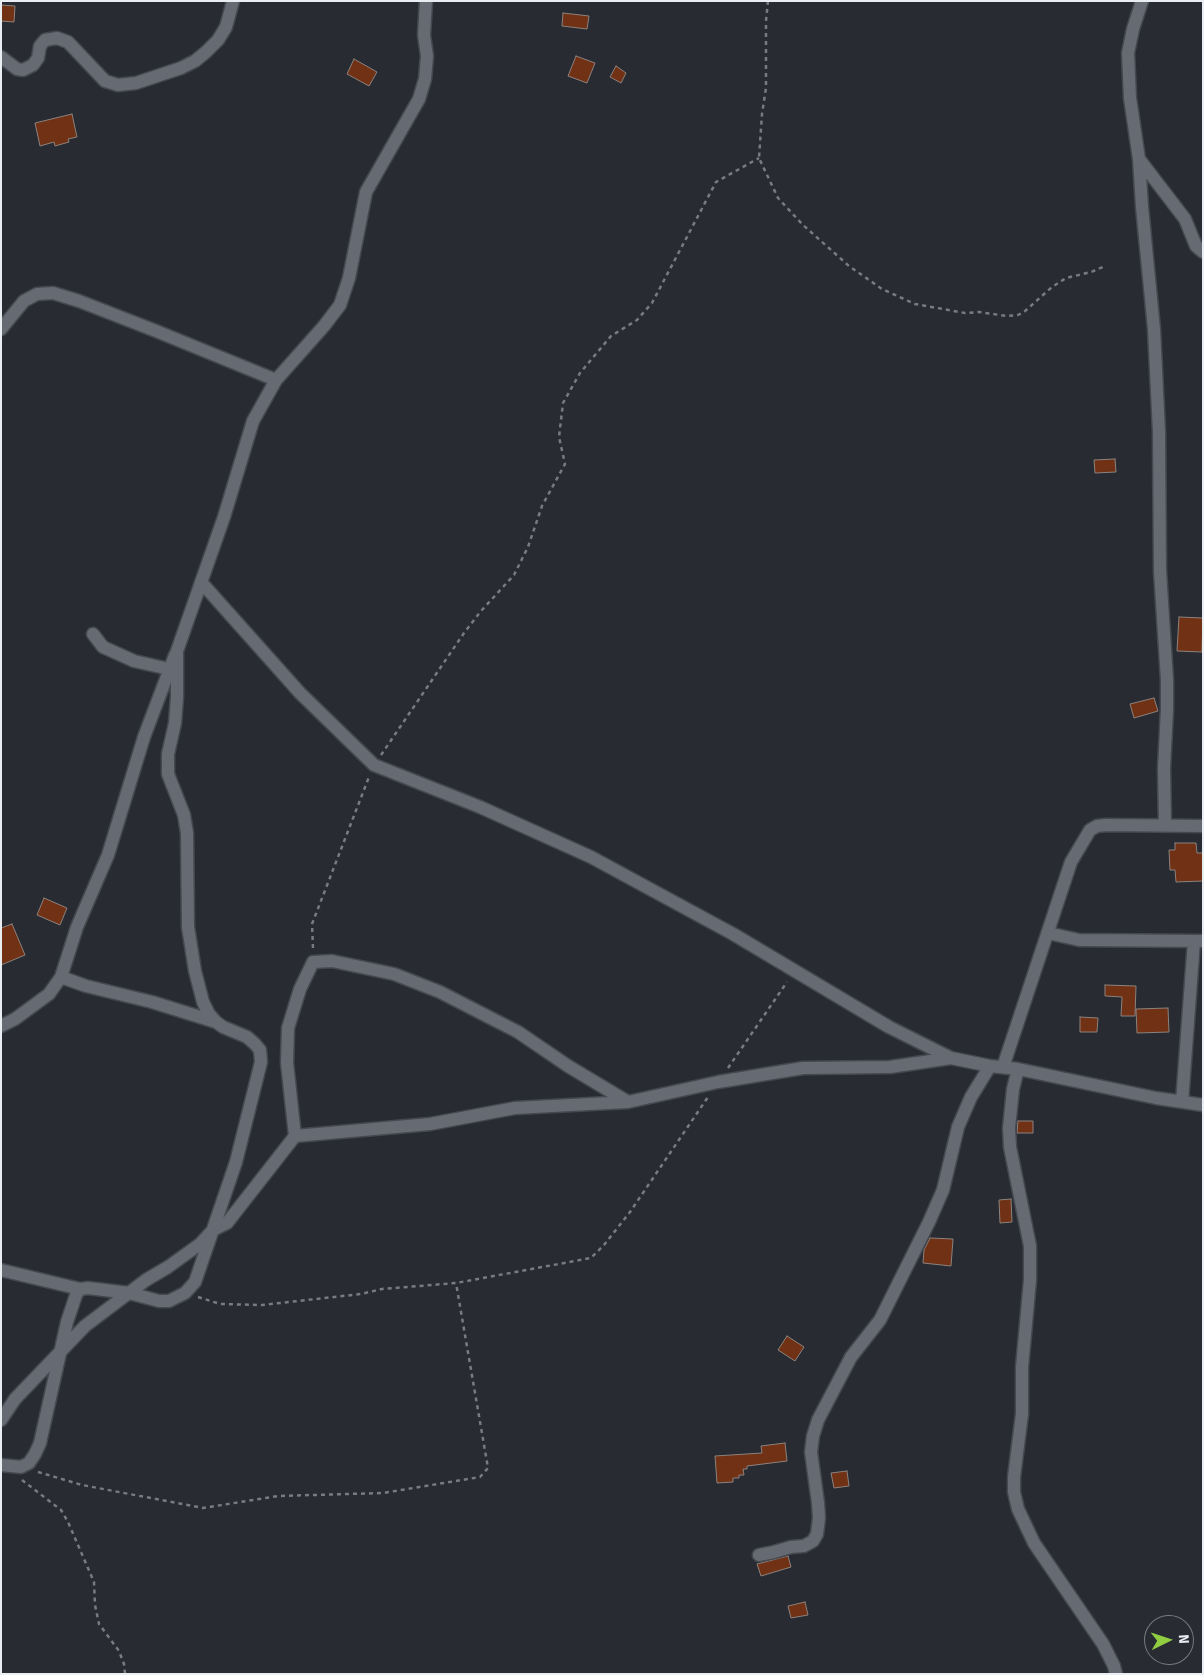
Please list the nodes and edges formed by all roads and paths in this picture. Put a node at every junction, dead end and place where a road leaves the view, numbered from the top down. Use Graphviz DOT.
graph roads {
  1 [pos="233,1"];
  2 [pos="426,1"];
  3 [pos="768,1"];
  4 [pos="1142,1"];
  5 [pos="1,57"];
  6 [pos="759,158"];
  7 [pos="1139,159"];
  8 [pos="1203,252"];
  9 [pos="1103,267"];
  10 [pos="1,328"];
  11 [pos="276,380"];
  12 [pos="201,582"];
  13 [pos="93,634"];
  14 [pos="177,651"];
  15 [pos="169,669"];
  16 [pos="374,765"];
  17 [pos="1165,826"];
  18 [pos="1203,826"];
  19 [pos="1048,933"];
  20 [pos="1199,941"];
  21 [pos="313,962"];
  22 [pos="795,970"];
  23 [pos="61,977"];
  24 [pos="216,1022"];
  25 [pos="1,1026"];
  26 [pos="951,1058"];
  27 [pos="997,1066"];
  28 [pos="1018,1069"];
  29 [pos="718,1082"];
  30 [pos="628,1102"];
  31 [pos="1182,1102"];
  32 [pos="1203,1105"];
  33 [pos="295,1136"];
  34 [pos="213,1230"];
  35 [pos="1,1270"];
  36 [pos="456,1283"];
  37 [pos="80,1289"];
  38 [pos="129,1293"];
  39 [pos="185,1293"];
  40 [pos="60,1353"];
  41 [pos="1,1420"];
  42 [pos="10,1466"];
  43 [pos="759,1555"];
  44 [pos="125,1674"];
  45 [pos="1116,1674"];
  1 -- 5 [label="street"];
  2 -- 11 [label="street"];
  3 -- 6 [label="path"];
  4 -- 7 [label="street"];
  6 -- 9 [label="path"];
  6 -- 16 [label="path"];
  7 -- 8 [label="street"];
  7 -- 17 [label="street"];
  10 -- 11 [label="street"];
  11 -- 12 [label="street"];
  12 -- 14 [label="street"];
  12 -- 16 [label="street"];
  13 -- 15 [label="street"];
  14 -- 15 [label="street"];
  14 -- 24 [label="street"];
  15 -- 23 [label="street"];
  16 -- 21 [label="path"];
  16 -- 22 [label="street"];
  17 -- 18 [label="street"];
  17 -- 19 [label="street"];
  19 -- 20 [label="street"];
  19 -- 27 [label="street"];
  20 -- 31 [label="street"];
  21 -- 30 [label="street"];
  21 -- 33 [label="street"];
  22 -- 26 [label="street"];
  22 -- 29 [label="path"];
  23 -- 24 [label="street"];
  23 -- 25 [label="street"];
  24 -- 34 [label="street"];
  26 -- 27 [label="street"];
  26 -- 29 [label="street"];
  27 -- 28 [label="street"];
  27 -- 43 [label="street"];
  28 -- 31 [label="street"];
  28 -- 45 [label="street"];
  29 -- 30 [label="street"];
  29 -- 36 [label="path"];
  30 -- 33 [label="street"];
  31 -- 32 [label="street"];
  33 -- 34 [label="street"];
  34 -- 38 [label="street"];
  34 -- 39 [label="street"];
  35 -- 37 [label="street"];
  36 -- 39 [label="path"];
  36 -- 42 [label="path"];
  37 -- 38 [label="street"];
  37 -- 40 [label="street"];
  38 -- 39 [label="street"];
  38 -- 40 [label="street"];
  40 -- 41 [label="street"];
  40 -- 42 [label="street"];
  42 -- 44 [label="path"];
}
